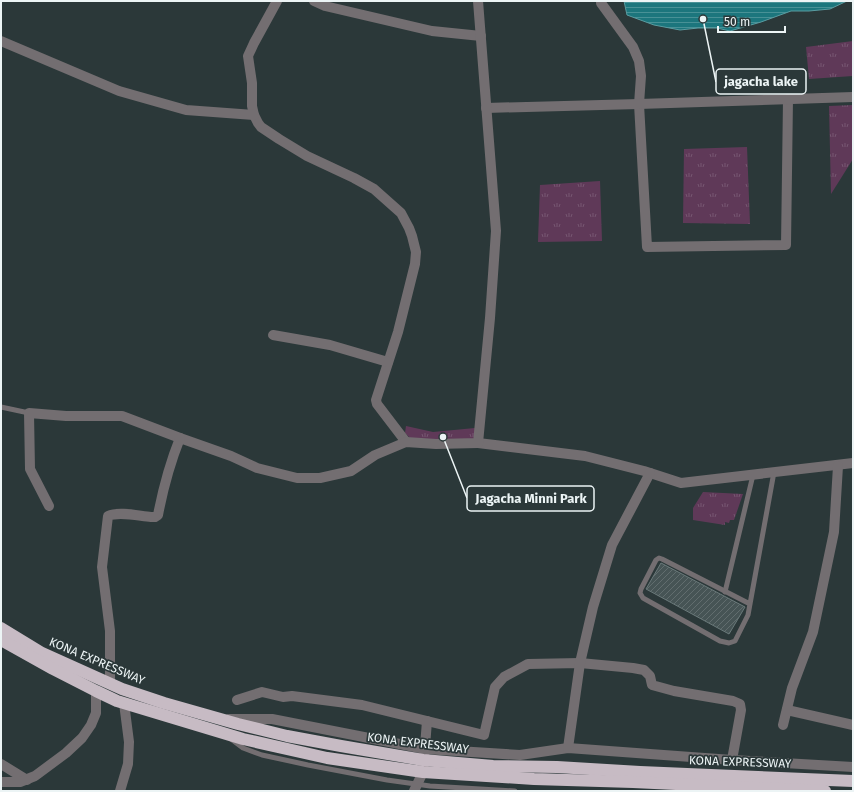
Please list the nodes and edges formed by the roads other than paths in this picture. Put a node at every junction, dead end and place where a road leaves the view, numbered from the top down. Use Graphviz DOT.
graph roads {
  1 [pos="277,1"];
  2 [pos="314,1"];
  3 [pos="478,1"];
  4 [pos="601,1"];
  5 [pos="481,36"];
  6 [pos="1,41"];
  7 [pos="853,97"];
  8 [pos="788,99"];
  9 [pos="639,104"];
  10 [pos="486,108"];
  11 [pos="254,114"];
  12 [pos="273,335"];
  13 [pos="388,362"];
  14 [pos="1,406"];
  15 [pos="29,413"];
  16 [pos="180,438"];
  17 [pos="406,442"];
  18 [pos="478,444"];
  19 [pos="853,463"];
  20 [pos="838,466"];
  21 [pos="774,472"];
  22 [pos="650,473"];
  23 [pos="753,474"];
  24 [pos="49,506"];
  25 [pos="725,592"];
  26 [pos="750,604"];
  27 [pos="1,628"];
  28 [pos="1,640"];
  29 [pos="580,663"];
  30 [pos="110,683"];
  31 [pos="122,689"];
  32 [pos="96,691"];
  33 [pos="237,700"];
  34 [pos="120,702"];
  35 [pos="787,710"];
  36 [pos="426,721"];
  37 [pos="783,725"];
  38 [pos="853,725"];
  39 [pos="220,732"];
  40 [pos="568,748"];
  41 [pos="424,760"];
  42 [pos="732,760"];
  43 [pos="1,764"];
  44 [pos="853,767"];
  45 [pos="27,780"];
  46 [pos="853,781"];
  47 [pos="1,782"];
  48 [pos="416,788"];
  49 [pos="120,791"];
  50 [pos="515,791"];
  51 [pos="825,791"];
  1 -- 11 [label="street"];
  2 -- 5 [label="street"];
  3 -- 5 [label="street"];
  4 -- 9 [label="street"];
  5 -- 10 [label="street"];
  6 -- 11 [label="street"];
  7 -- 8 [label="street"];
  8 -- 9 [label="street"];
  8 -- 9 [label="street"];
  9 -- 10 [label="street"];
  10 -- 18 [label="street"];
  11 -- 13 [label="street"];
  12 -- 13 [label="street"];
  13 -- 17 [label="street"];
  14 -- 15 [label="lane"];
  15 -- 16 [label="street"];
  15 -- 24 [label="street"];
  16 -- 17 [label="street"];
  16 -- 30 [label="street"];
  17 -- 18 [label="street"];
  18 -- 22 [label="street"];
  19 -- 20 [label="street"];
  20 -- 21 [label="street"];
  20 -- 35 [label="street"];
  21 -- 23 [label="street"];
  21 -- 26 [label="lane"];
  22 -- 23 [label="street"];
  22 -- 29 [label="street"];
  23 -- 25 [label="lane"];
  25 -- 26 [label="lane"];
  25 -- 26 [label="lane"];
  27 -- 30 [label="highway, KONA EXPRESSWAY"];
  28 -- 32 [label="highway, KONA EXPRESSWAY"];
  29 -- 36 [label="street"];
  29 -- 40 [label="street"];
  29 -- 42 [label="street"];
  30 -- 31 [label="highway, KONA EXPRESSWAY"];
  31 -- 34 [label="highway"];
  31 -- 41 [label="highway, KONA EXPRESSWAY"];
  32 -- 34 [label="highway, KONA EXPRESSWAY"];
  32 -- 45 [label="street"];
  33 -- 36 [label="street"];
  34 -- 39 [label="highway, KONA EXPRESSWAY"];
  34 -- 49 [label="street"];
  35 -- 37 [label="street"];
  35 -- 38 [label="street"];
  36 -- 41 [label="street"];
  39 -- 41 [label="highway, KONA EXPRESSWAY"];
  39 -- 48 [label="lane"];
  40 -- 41 [label="street"];
  40 -- 42 [label="street"];
  41 -- 46 [label="highway, KONA EXPRESSWAY"];
  41 -- 48 [label="street"];
  41 -- 51 [label="highway, KONA EXPRESSWAY"];
  42 -- 44 [label="street"];
  43 -- 45 [label="street"];
  45 -- 47 [label="street"];
  48 -- 50 [label="lane"];
}
